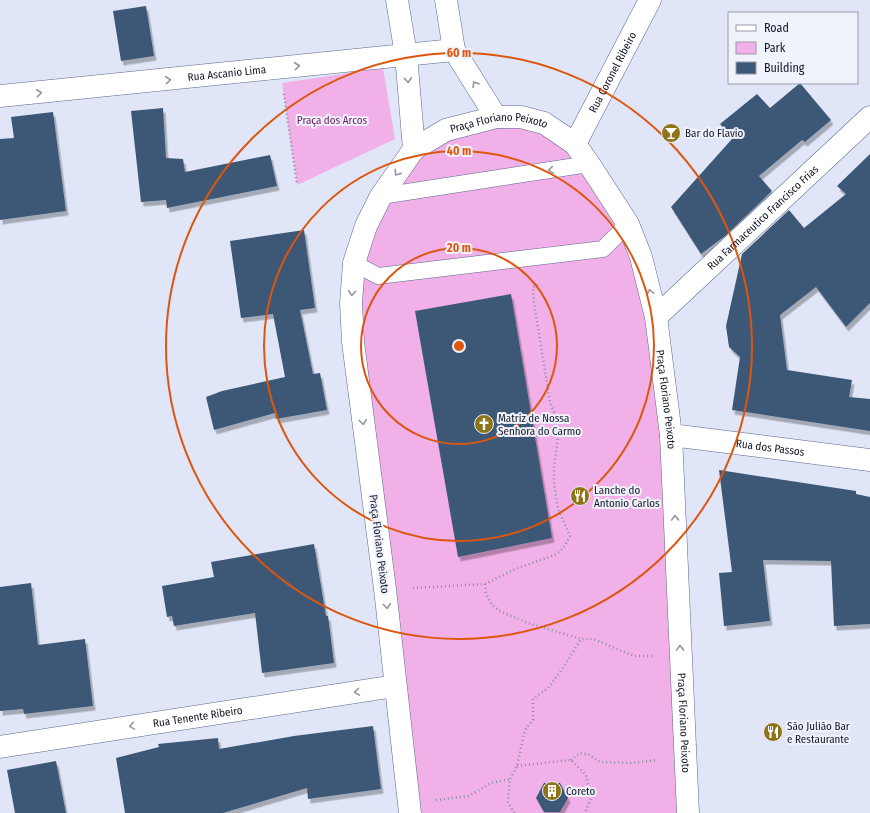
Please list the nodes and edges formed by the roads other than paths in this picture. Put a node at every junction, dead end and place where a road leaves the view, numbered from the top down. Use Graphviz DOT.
graph roads {
  1 [pos="397,0"];
  2 [pos="446,0"];
  3 [pos="650,0"];
  4 [pos="454,50"];
  5 [pos="406,55"];
  6 [pos="0,96"];
  7 [pos="496,117"];
  8 [pos="870,118"];
  9 [pos="575,144"];
  10 [pos="414,149"];
  11 [pos="589,164"];
  12 [pos="381,196"];
  13 [pos="628,224"];
  14 [pos="354,263"];
  15 [pos="656,317"];
  16 [pos="671,435"];
  17 [pos="870,460"];
  18 [pos="395,686"];
  19 [pos="0,747"];
  20 [pos="409,808"];
  21 [pos="688,813"];
  1 -- 5 [label="main road"];
  2 -- 4 [label="main road"];
  3 -- 9 [label="main road, Rua Coronel Ribeiro"];
  4 -- 5 [label="main road, Rua Ascanio Lima"];
  7 -- 4 [label="main road, one-way"];
  6 -- 5 [label="main road, Rua Ascanio Lima, one-way"];
  5 -- 10 [label="main road, one-way"];
  7 -- 9 [label="main road, Praça Floriano Peixoto"];
  7 -- 10 [label="main road, Praça Floriano Peixoto"];
  8 -- 15 [label="main road, Rua Farmaceutico Francisco Frias"];
  9 -- 11 [label="main road, Praça Floriano Peixoto"];
  10 -- 12 [label="main road, Praça Floriano Peixoto, one-way"];
  11 -- 12 [label="lane, one-way"];
  11 -- 13 [label="main road, Praça Floriano Peixoto"];
  12 -- 14 [label="main road, Praça Floriano Peixoto"];
  13 -- 14 [label="lane"];
  15 -- 13 [label="main road, Praça Floriano Peixoto, one-way"];
  14 -- 18 [label="main road, Praça Floriano Peixoto, one-way"];
  15 -- 16 [label="main road, Praça Floriano Peixoto"];
  16 -- 17 [label="main road, Rua dos Passos"];
  21 -- 16 [label="main road, Praça Floriano Peixoto, one-way"];
  18 -- 19 [label="main road, Rua Tenente Ribeiro, one-way"];
  18 -- 20 [label="main road, Praça Floriano Peixoto"];
}
